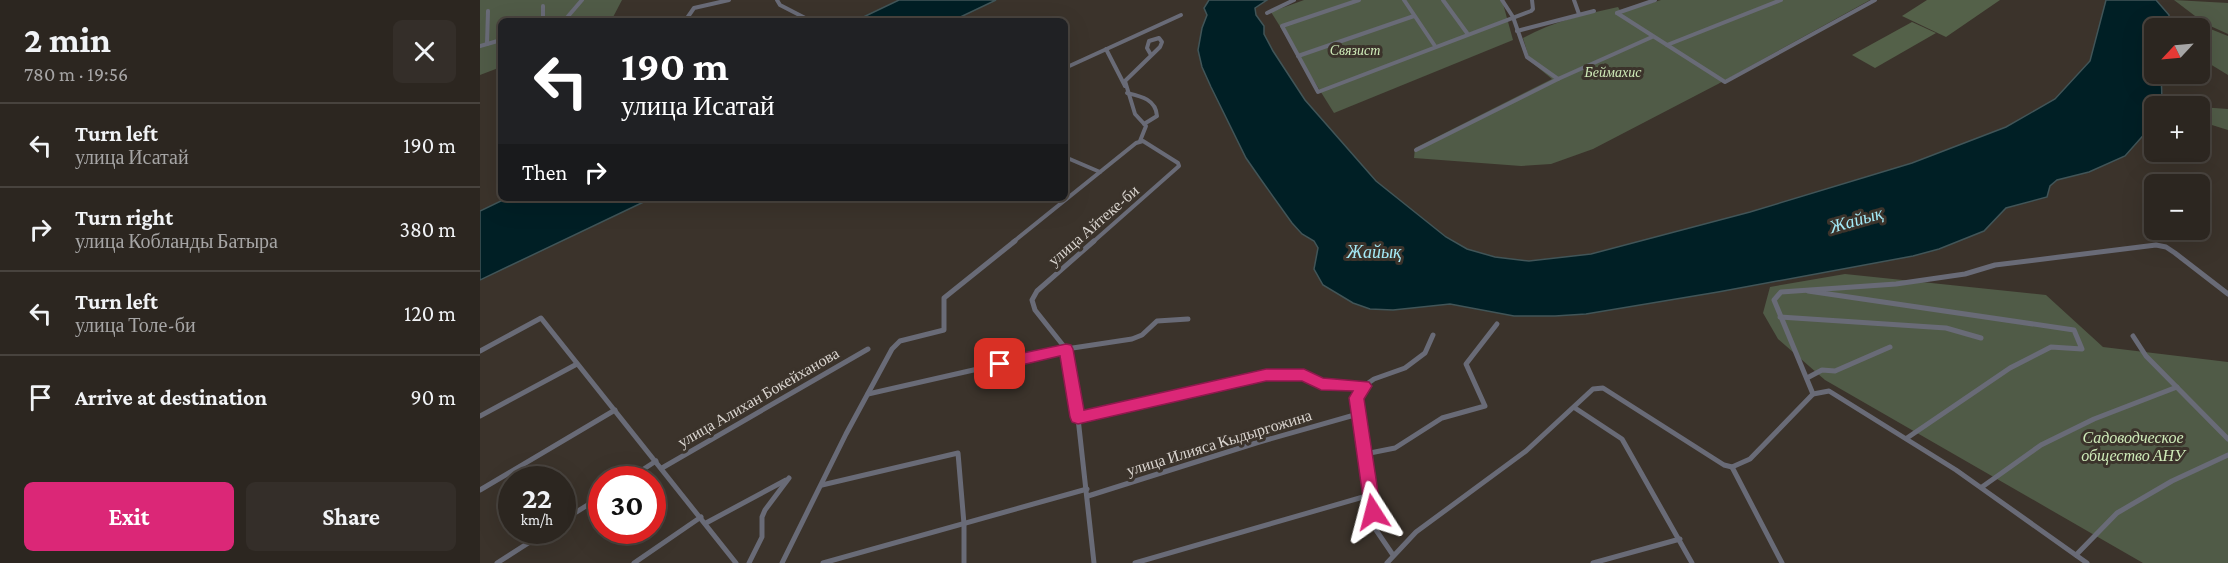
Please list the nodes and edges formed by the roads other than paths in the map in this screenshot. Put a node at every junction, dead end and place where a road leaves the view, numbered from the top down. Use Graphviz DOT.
graph roads {
  1 [pos="582,0"];
  2 [pos="729,0"];
  3 [pos="777,0"];
  4 [pos="1294,0"];
  5 [pos="1359,0"];
  6 [pos="1404,0"];
  7 [pos="1443,0"];
  8 [pos="1502,0"];
  9 [pos="1532,0"];
  10 [pos="1574,0"];
  11 [pos="1655,0"];
  12 [pos="1781,0"];
  13 [pos="1875,0"];
  14 [pos="543,6"];
  15 [pos="488,11"];
  16 [pos="1594,11"];
  17 [pos="1267,13"];
  18 [pos="1579,14"];
  19 [pos="1181,15"];
  20 [pos="1414,16"];
  21 [pos="1513,17"];
  22 [pos="543,18"];
  23 [pos="567,18"];
  24 [pos="687,18"];
  25 [pos="805,18"];
  26 [pos="1517,31"];
  27 [pos="1467,33"];
  28 [pos="1652,37"];
  29 [pos="498,41"];
  30 [pos="487,44"];
  31 [pos="1667,45"];
  32 [pos="480,46"];
  33 [pos="1436,46"];
  34 [pos="1106,49"];
  35 [pos="1151,55"];
  36 [pos="1298,56"];
  37 [pos="1068,67"];
  38 [pos="1558,80"];
  39 [pos="1125,86"];
  40 [pos="1127,93"];
  41 [pos="1144,124"];
  42 [pos="1138,142"];
  43 [pos="1416,150"];
  44 [pos="1068,158"];
  45 [pos="1100,172"];
  46 [pos="1068,198"];
  47 [pos="1064,201"];
  48 [pos="1793,290"];
  49 [pos="2228,294"];
  50 [pos="1780,317"];
  51 [pos="1188,319"];
  52 [pos="1497,324"];
  53 [pos="1433,335"];
  54 [pos="2133,336"];
  55 [pos="1981,338"];
  56 [pos="1890,347"];
  57 [pos="868,349"];
  58 [pos="1066,349"];
  59 [pos="480,351"];
  60 [pos="577,364"];
  61 [pos="1807,378"];
  62 [pos="1364,386"];
  63 [pos="2177,387"];
  64 [pos="868,394"];
  65 [pos="1813,394"];
  66 [pos="1575,408"];
  67 [pos="615,410"];
  68 [pos="1358,414"];
  69 [pos="480,416"];
  70 [pos="1078,417"];
  71 [pos="1907,438"];
  72 [pos="2228,439"];
  73 [pos="1365,454"];
  74 [pos="2228,455"];
  75 [pos="656,461"];
  76 [pos="648,466"];
  77 [pos="660,466"];
  78 [pos="665,466"];
  79 [pos="1732,467"];
  80 [pos="666,473"];
  81 [pos="822,485"];
  82 [pos="1982,487"];
  83 [pos="480,490"];
  84 [pos="1088,493"];
  85 [pos="1370,495"];
  86 [pos="701,517"];
  87 [pos="706,523"];
  88 [pos="964,524"];
  89 [pos="1680,539"];
  90 [pos="527,544"];
  91 [pos="1393,555"];
  92 [pos="2076,555"];
  93 [pos="497,563"];
  94 [pos="634,563"];
  95 [pos="736,563"];
  96 [pos="749,563"];
  97 [pos="782,563"];
  98 [pos="824,563"];
  99 [pos="964,563"];
  100 [pos="1094,563"];
  101 [pos="1135,563"];
  102 [pos="1387,563"];
  103 [pos="1593,563"];
  104 [pos="1692,563"];
  105 [pos="1782,563"];
  106 [pos="2087,563"];
  1 -- 23 [label="street"];
  2 -- 24 [label="street"];
  3 -- 25 [label="street"];
  4 -- 17 [label="street"];
  5 -- 36 [label="street"];
  6 -- 20 [label="street"];
  7 -- 27 [label="street"];
  8 -- 21 [label="street"];
  9 -- 21 [label="street"];
  10 -- 18 [label="street"];
  11 -- 28 [label="street"];
  12 -- 31 [label="street"];
  13 -- 31 [label="street"];
  14 -- 22 [label="street"];
  15 -- 30 [label="street"];
  16 -- 18 [label="street"];
  18 -- 26 [label="street"];
  19 -- 34 [label="street"];
  20 -- 33 [label="street"];
  20 -- 36 [label="street"];
  21 -- 26 [label="street"];
  21 -- 27 [label="street"];
  26 -- 38 [label="street"];
  27 -- 33 [label="street"];
  28 -- 31 [label="street"];
  28 -- 38 [label="street"];
  29 -- 30 [label="street"];
  30 -- 32 [label="street"];
  33 -- 36 [label="street"];
  34 -- 37 [label="street"];
  34 -- 39 [label="street"];
  35 -- 35 [label="street"];
  35 -- 39 [label="street"];
  38 -- 43 [label="street"];
  39 -- 40 [label="street"];
  40 -- 41 [label="street"];
  40 -- 41 [label="street"];
  41 -- 42 [label="street"];
  42 -- 45 [label="street"];
  42 -- 58 [label="street, улица Айтеке-би"];
  44 -- 45 [label="street"];
  45 -- 46 [label="street"];
  47 -- 64 [label="street"];
  48 -- 49 [label="street"];
  48 -- 50 [label="street"];
  48 -- 71 [label="street"];
  50 -- 55 [label="street"];
  50 -- 61 [label="street"];
  51 -- 58 [label="street"];
  52 -- 73 [label="street"];
  53 -- 62 [label="street"];
  54 -- 63 [label="street"];
  56 -- 61 [label="street"];
  57 -- 78 [label="street, улица Алихан Бокейханова"];
  58 -- 64 [label="street"];
  58 -- 70 [label="street"];
  59 -- 60 [label="street"];
  60 -- 67 [label="street"];
  60 -- 69 [label="street"];
  61 -- 65 [label="street"];
  62 -- 68 [label="street"];
  62 -- 70 [label="street"];
  63 -- 72 [label="street"];
  63 -- 82 [label="street"];
  64 -- 81 [label="street"];
  65 -- 71 [label="street"];
  65 -- 79 [label="street"];
  66 -- 79 [label="street"];
  66 -- 89 [label="street"];
  66 -- 91 [label="street"];
  67 -- 75 [label="street"];
  67 -- 83 [label="street"];
  68 -- 73 [label="street"];
  68 -- 84 [label="street, улица Илияса Кыдыргожина"];
  70 -- 84 [label="street"];
  71 -- 82 [label="street"];
  73 -- 85 [label="street"];
  74 -- 92 [label="street"];
  75 -- 76 [label="street"];
  75 -- 77 [label="street"];
  79 -- 105 [label="street"];
  80 -- 86 [label="street"];
  81 -- 88 [label="street"];
  81 -- 97 [label="street"];
  82 -- 92 [label="street"];
  84 -- 88 [label="street, улица Илияса Кыдыргожина"];
  84 -- 100 [label="street"];
  85 -- 91 [label="street"];
  85 -- 101 [label="street"];
  86 -- 87 [label="street"];
  86 -- 94 [label="street"];
  87 -- 95 [label="street"];
  87 -- 96 [label="street"];
  88 -- 98 [label="street, улица Илияса Кыдыргожина"];
  88 -- 99 [label="street"];
  89 -- 103 [label="street"];
  89 -- 104 [label="street"];
  90 -- 93 [label="street"];
  91 -- 102 [label="street"];
  92 -- 106 [label="street"];
}
